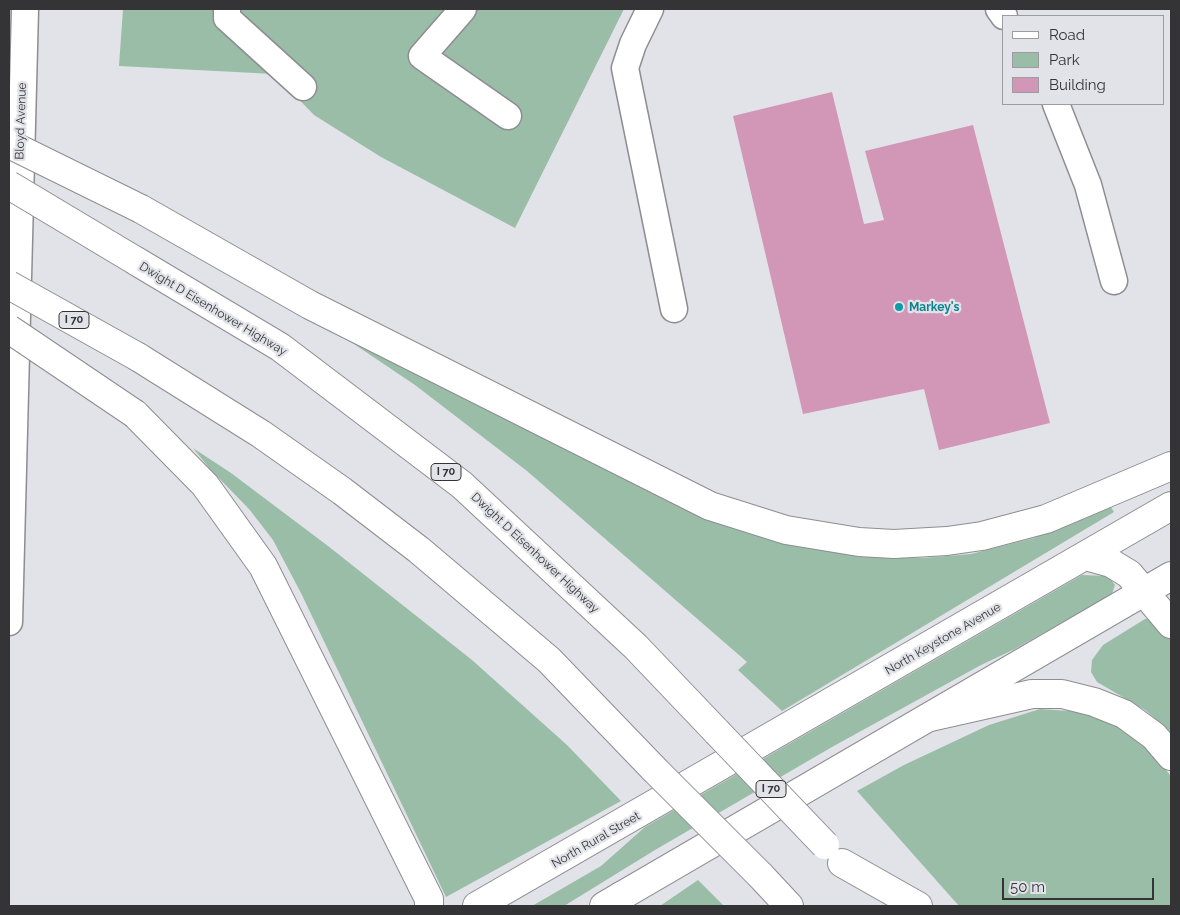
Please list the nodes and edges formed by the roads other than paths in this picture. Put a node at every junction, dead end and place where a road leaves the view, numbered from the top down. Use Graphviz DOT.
graph roads {
  1 [pos="25,9"];
  2 [pos="227,9"];
  3 [pos="463,9"];
  4 [pos="650,9"];
  5 [pos="303,88"];
  6 [pos="1056,105"];
  7 [pos="508,116"];
  8 [pos="9,144"];
  9 [pos="9,185"];
  10 [pos="1114,281"];
  11 [pos="9,284"];
  12 [pos="674,309"];
  13 [pos="9,329"];
  14 [pos="1171,466"];
  15 [pos="1171,506"];
  16 [pos="1086,556"];
  17 [pos="1171,576"];
  18 [pos="1145,591"];
  19 [pos="9,622"];
  20 [pos="1171,624"];
  21 [pos="930,717"];
  22 [pos="1171,756"];
  23 [pos="714,772"];
  24 [pos="834,854"];
  25 [pos="761,876"];
  26 [pos="613,903"];
  27 [pos="429,906"];
  28 [pos="477,906"];
  29 [pos="776,906"];
  30 [pos="789,906"];
  31 [pos="880,906"];
  32 [pos="918,906"];
  1 -- 19 [label="street, Bloyd Avenue"];
  2 -- 5 [label="street"];
  3 -- 7 [label="street"];
  4 -- 12 [label="street"];
  6 -- 10 [label="street"];
  8 -- 14 [label="main road, bridge"];
  9 -- 24 [label="main road, Dwight D Eisenhower Highway / I 70, bridge"];
  11 -- 25 [label="main road, I 70, bridge"];
  13 -- 27 [label="main road, bridge"];
  15 -- 16 [label="main road, North Keystone Avenue"];
  16 -- 18 [label="main road"];
  16 -- 23 [label="main road, North Keystone Avenue"];
  17 -- 18 [label="main road"];
  18 -- 20 [label="main road"];
  18 -- 21 [label="main road"];
  21 -- 22 [label="main road"];
  21 -- 26 [label="main road"];
  23 -- 28 [label="main road, North Rural Street"];
  24 -- 31 [label="main road, Dwight D Eisenhower Highway / I 70"];
  24 -- 32 [label="main road"];
  25 -- 29 [label="main road"];
  25 -- 30 [label="main road, I 70"];
}
